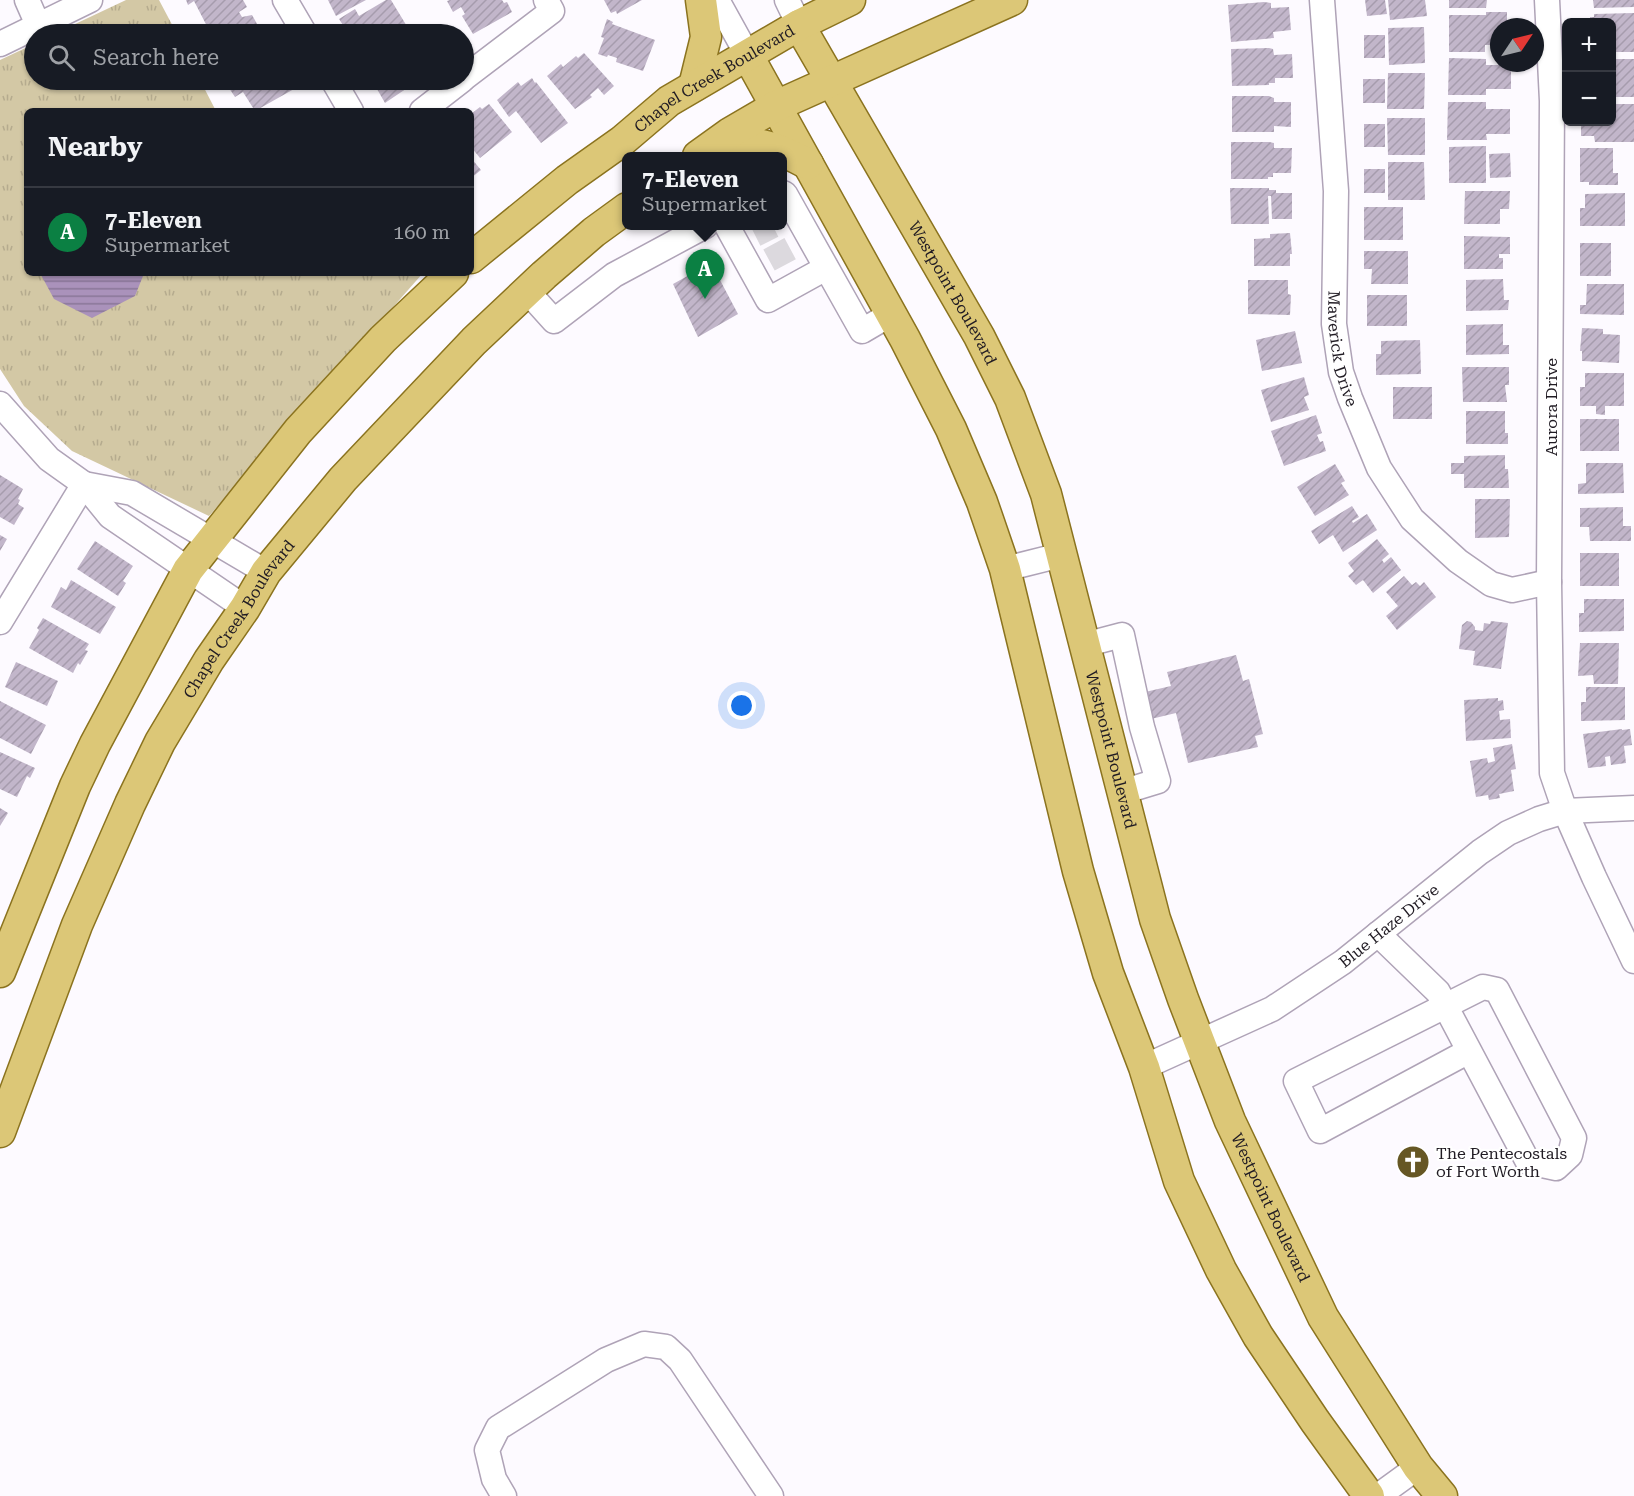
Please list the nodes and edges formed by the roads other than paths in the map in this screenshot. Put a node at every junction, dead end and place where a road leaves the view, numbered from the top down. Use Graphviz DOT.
graph roads {
  1 [pos="27,0"];
  2 [pos="90,0"];
  3 [pos="285,0"];
  4 [pos="701,0"];
  5 [pos="717,0"];
  6 [pos="850,0"];
  7 [pos="1012,0"];
  8 [pos="1322,0"];
  9 [pos="1547,0"];
  10 [pos="549,6"];
  11 [pos="793,12"];
  12 [pos="38,24"];
  13 [pos="40,24"];
  14 [pos="299,24"];
  15 [pos="24,32"];
  16 [pos="0,44"];
  17 [pos="748,56"];
  18 [pos="474,70"];
  19 [pos="831,81"];
  20 [pos="694,86"];
  21 [pos="339,90"];
  22 [pos="449,90"];
  23 [pos="776,106"];
  24 [pos="349,108"];
  25 [pos="426,108"];
  26 [pos="704,152"];
  27 [pos="706,152"];
  28 [pos="786,152"];
  29 [pos="787,153"];
  30 [pos="808,164"];
  31 [pos="787,209"];
  32 [pos="622,212"];
  33 [pos="696,230"];
  34 [pos="740,235"];
  35 [pos="474,256"];
  36 [pos="826,268"];
  37 [pos="450,276"];
  38 [pos="527,291"];
  39 [pos="891,314"];
  40 [pos="0,404"];
  41 [pos="84,484"];
  42 [pos="212,540"];
  43 [pos="1061,555"];
  44 [pos="1005,569"];
  45 [pos="188,570"];
  46 [pos="266,572"];
  47 [pos="1550,582"];
  48 [pos="245,608"];
  49 [pos="0,622"];
  50 [pos="1084,645"];
  51 [pos="1122,792"];
  52 [pos="1634,808"];
  53 [pos="1566,811"];
  54 [pos="1378,934"];
  55 [pos="1634,961"];
  56 [pos="0,972"];
  57 [pos="1444,1005"];
  58 [pos="1199,1041"];
  59 [pos="1469,1051"];
  60 [pos="1144,1067"];
  61 [pos="0,1132"];
  62 [pos="1418,1467"];
  63 [pos="504,1496"];
  64 [pos="771,1496"];
  65 [pos="1369,1496"];
  66 [pos="1378,1496"];
  67 [pos="1442,1496"];
  1 -- 12 [label="street"];
  2 -- 13 [label="street"];
  3 -- 14 [label="street"];
  4 -- 20 [label="main road"];
  5 -- 17 [label="street"];
  6 -- 11 [label="main road, Chapel Creek Boulevard"];
  7 -- 19 [label="main road"];
  8 -- 47 [label="street, Maverick Drive"];
  9 -- 47 [label="street, Aurora Drive"];
  10 -- 18 [label="street"];
  11 -- 17 [label="main road, Chapel Creek Boulevard"];
  11 -- 19 [label="main road, Westpoint Boulevard"];
  15 -- 16 [label="street"];
  17 -- 20 [label="main road, Chapel Creek Boulevard"];
  17 -- 23 [label="main road"];
  19 -- 23 [label="main road"];
  19 -- 43 [label="main road, Westpoint Boulevard"];
  20 -- 35 [label="main road, Chapel Creek Boulevard"];
  21 -- 24 [label="street"];
  22 -- 25 [label="street"];
  23 -- 26 [label="main road"];
  23 -- 30 [label="main road"];
  27 -- 28 [label="main road"];
  29 -- 30 [label="main road"];
  30 -- 39 [label="main road"];
  31 -- 36 [label="street"];
  32 -- 38 [label="main road, Chapel Creek Boulevard"];
  33 -- 38 [label="street"];
  34 -- 36 [label="street"];
  36 -- 39 [label="street"];
  37 -- 42 [label="main road"];
  38 -- 46 [label="main road, Chapel Creek Boulevard"];
  39 -- 44 [label="main road"];
  40 -- 41 [label="street"];
  41 -- 42 [label="street"];
  41 -- 45 [label="street"];
  41 -- 49 [label="street"];
  42 -- 45 [label="main road"];
  42 -- 46 [label="street"];
  43 -- 44 [label="street"];
  43 -- 50 [label="main road, Westpoint Boulevard"];
  44 -- 60 [label="main road"];
  45 -- 48 [label="street"];
  45 -- 56 [label="main road"];
  46 -- 48 [label="main road, Chapel Creek Boulevard"];
  47 -- 53 [label="street, Aurora Drive"];
  48 -- 61 [label="main road, Chapel Creek Boulevard"];
  50 -- 51 [label="main road, Westpoint Boulevard"];
  50 -- 51 [label="street"];
  51 -- 58 [label="main road, Westpoint Boulevard"];
  52 -- 53 [label="street, Blue Haze Drive"];
  53 -- 54 [label="street, Blue Haze Drive"];
  53 -- 55 [label="street, Aurora Drive"];
  54 -- 57 [label="street"];
  54 -- 58 [label="street, Blue Haze Drive"];
  57 -- 59 [label="street"];
  57 -- 59 [label="street"];
  57 -- 59 [label="street"];
  58 -- 60 [label="street, Blue Haze Drive"];
  58 -- 62 [label="main road, Westpoint Boulevard"];
  60 -- 65 [label="main road"];
  62 -- 66 [label="street"];
  62 -- 67 [label="main road, Westpoint Boulevard"];
  63 -- 64 [label="street"];
}
